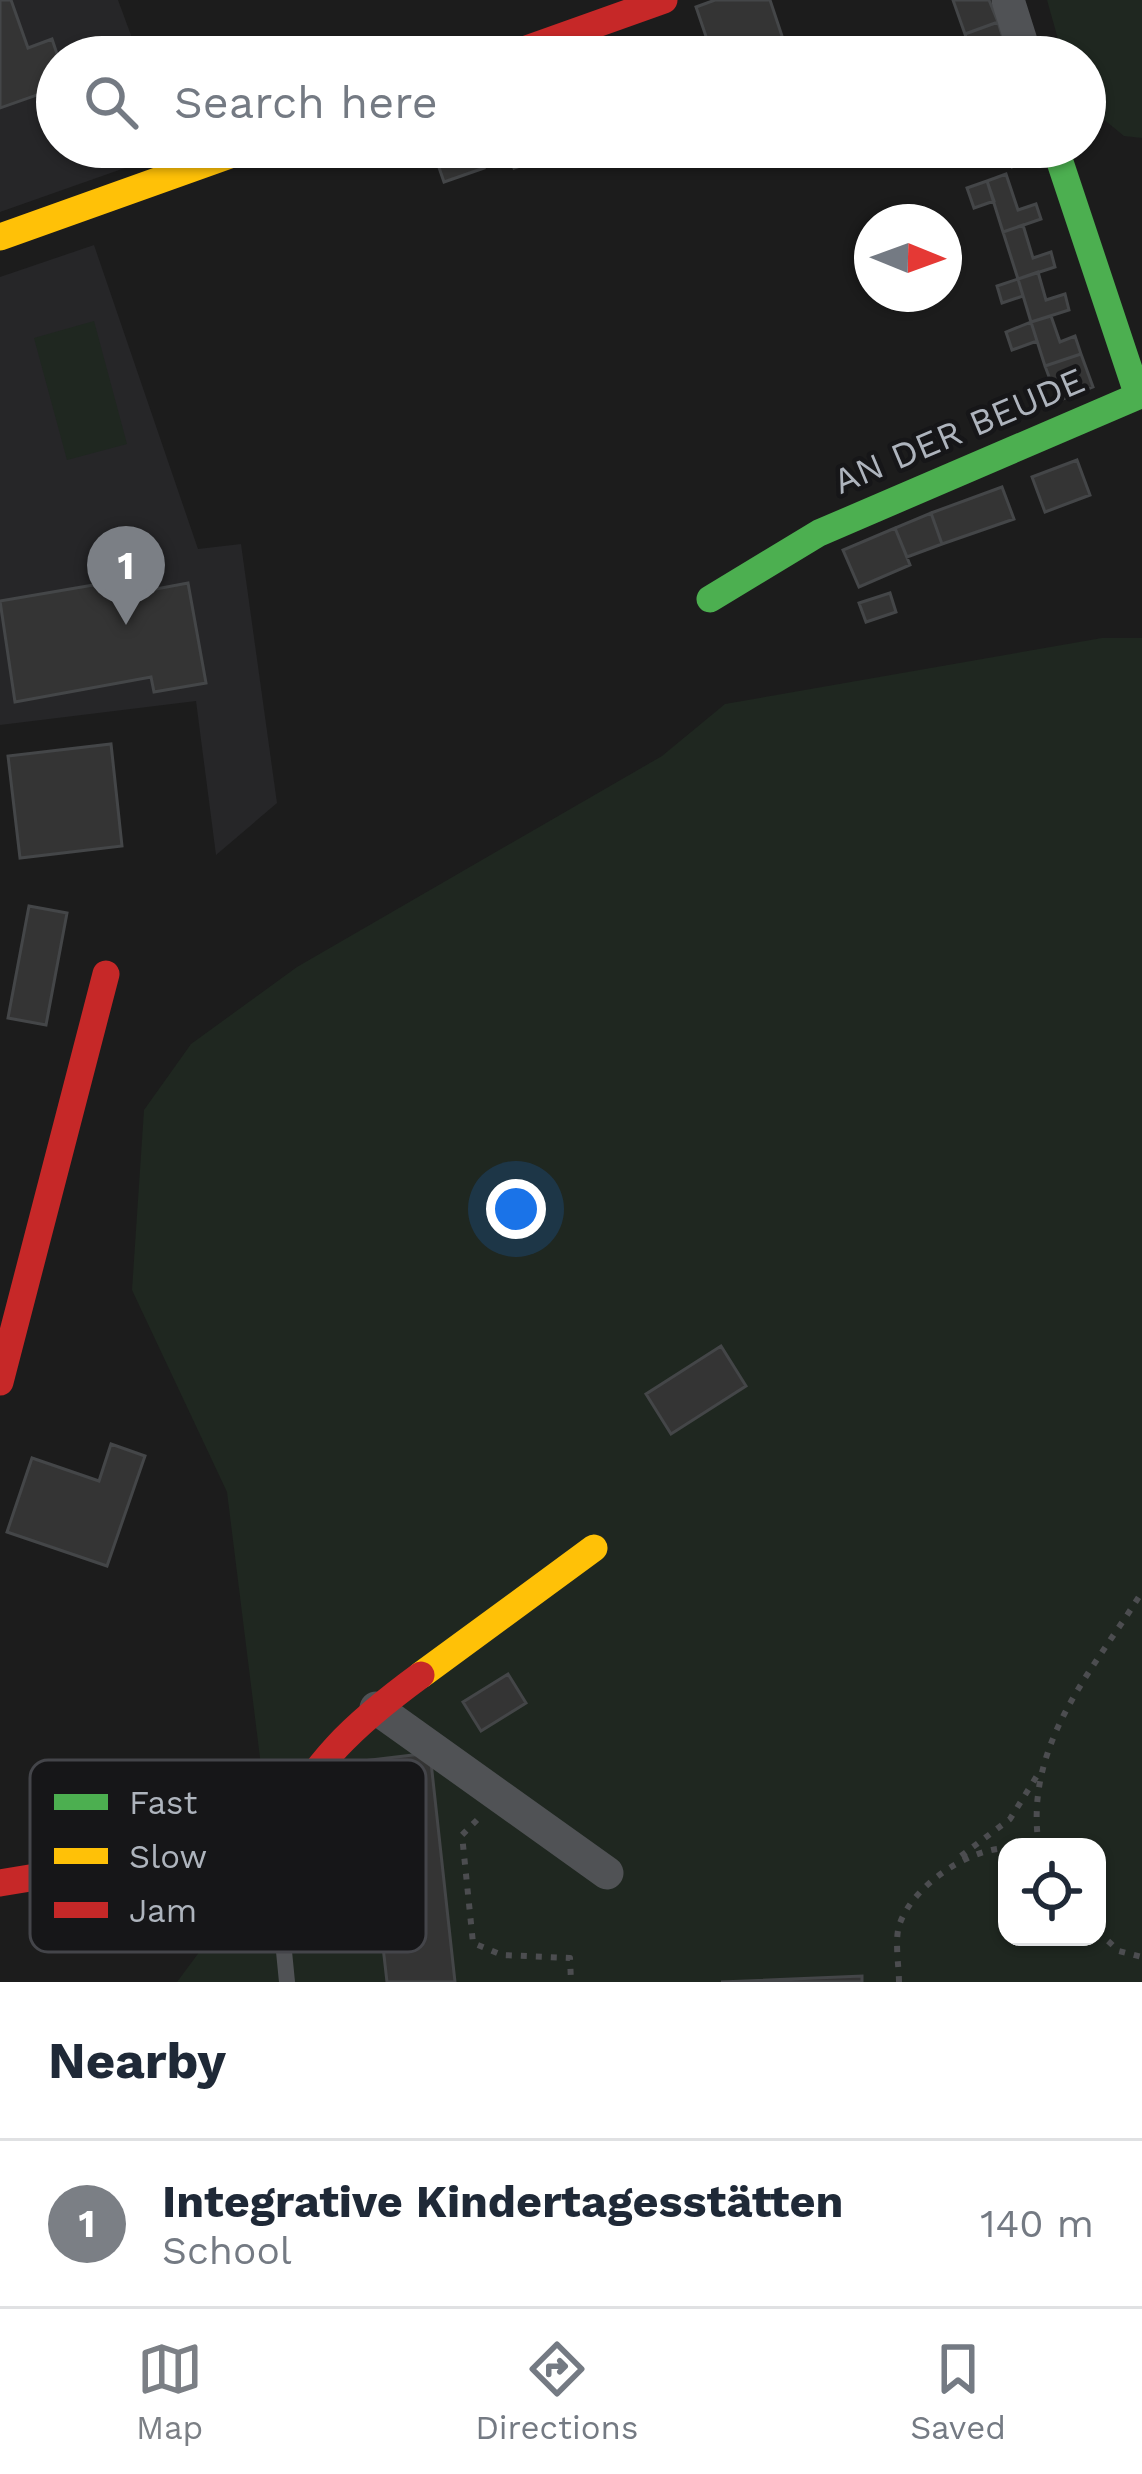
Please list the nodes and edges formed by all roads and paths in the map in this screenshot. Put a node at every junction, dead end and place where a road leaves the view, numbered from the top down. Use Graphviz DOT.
graph roads {
  1 [pos="664,0"];
  2 [pos="1008,0"];
  3 [pos="564,36"];
  4 [pos="1019,36"];
  5 [pos="193,168"];
  6 [pos="1062,168"];
  7 [pos="0,237"];
  8 [pos="710,599"];
  9 [pos="106,974"];
  10 [pos="0,1382"];
  11 [pos="594,1548"];
  12 [pos="1142,1592"];
  13 [pos="376,1708"];
  14 [pos="322,1760"];
  15 [pos="1042,1768"];
  16 [pos="509,1802"];
  17 [pos="1040,1838"];
  18 [pos="998,1851"];
  19 [pos="950,1864"];
  20 [pos="607,1873"];
  21 [pos="30,1878"];
  22 [pos="0,1883"];
  23 [pos="1106,1939"];
  24 [pos="284,1952"];
  25 [pos="1142,1957"];
  26 [pos="287,1982"];
  27 [pos="571,1982"];
  28 [pos="899,1982"];
  1 -- 3 [label="street"];
  2 -- 4 [label="street"];
  5 -- 7 [label="street"];
  6 -- 8 [label="street, AN DER BEUDE"];
  9 -- 10 [label="street"];
  11 -- 13 [label="street"];
  12 -- 15 [label="path"];
  13 -- 14 [label="street"];
  13 -- 16 [label="street"];
  15 -- 17 [label="path"];
  15 -- 19 [label="path"];
  16 -- 20 [label="street"];
  16 -- 27 [label="path"];
  18 -- 19 [label="path"];
  19 -- 28 [label="path"];
  21 -- 22 [label="street"];
  23 -- 25 [label="path"];
  24 -- 26 [label="lane"];
}
